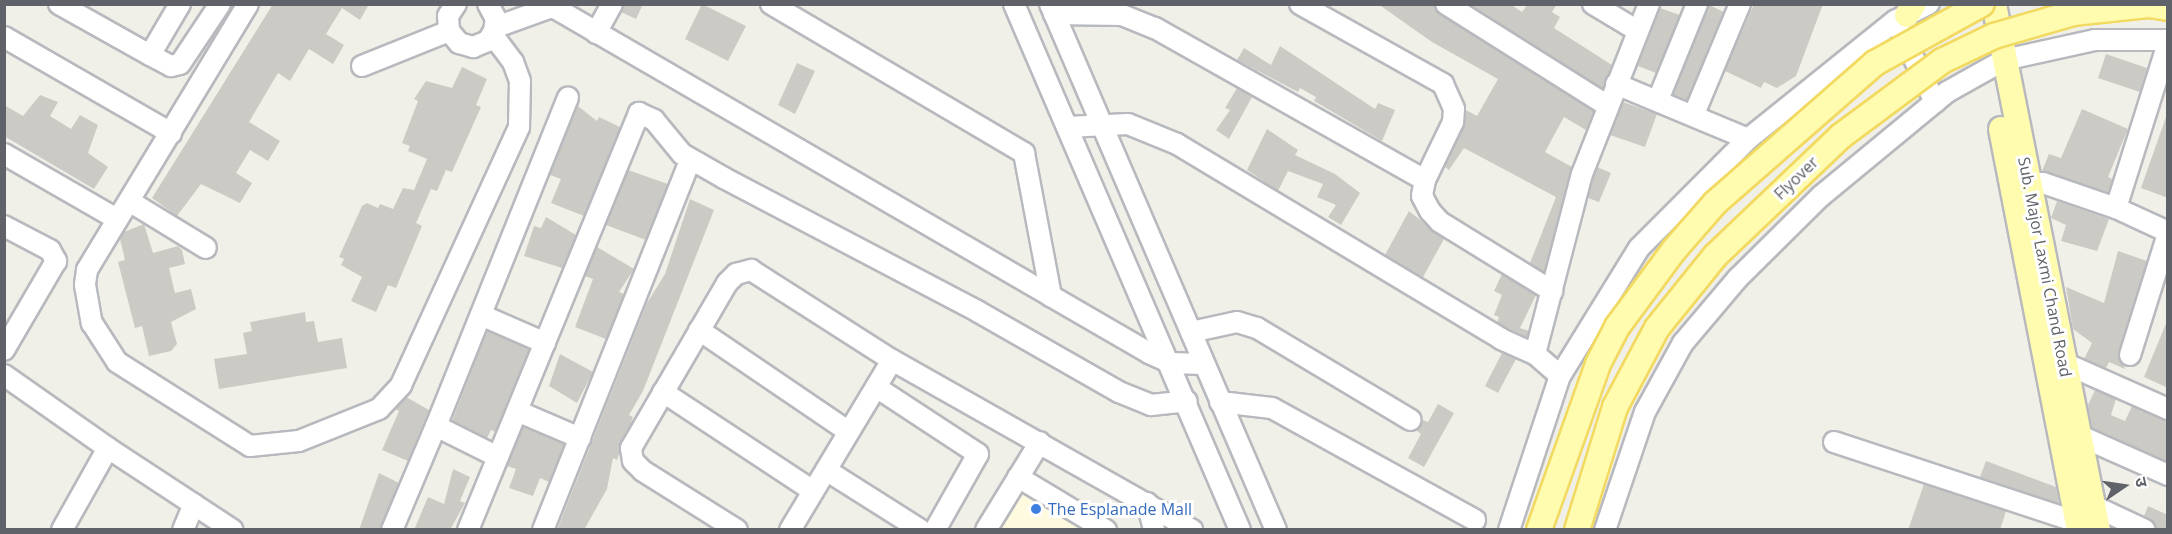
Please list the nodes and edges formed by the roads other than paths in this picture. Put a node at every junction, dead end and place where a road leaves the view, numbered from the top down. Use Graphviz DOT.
graph roads {
  1 [pos="58,4"];
  2 [pos="180,4"];
  3 [pos="220,4"];
  4 [pos="248,4"];
  5 [pos="456,4"];
  6 [pos="488,4"];
  7 [pos="612,4"];
  8 [pos="771,4"];
  9 [pos="1014,4"];
  10 [pos="1300,4"];
  11 [pos="1446,4"];
  12 [pos="1593,4"];
  13 [pos="1649,4"];
  14 [pos="1697,4"];
  15 [pos="1740,4"];
  16 [pos="1929,4"];
  17 [pos="1980,4"];
  18 [pos="1994,4"];
  19 [pos="550,6"];
  20 [pos="2168,8"];
  21 [pos="1052,9"];
  22 [pos="93,13"];
  23 [pos="1905,14"];
  24 [pos="449,31"];
  25 [pos="494,31"];
  26 [pos="1638,31"];
  27 [pos="596,33"];
  28 [pos="4,37"];
  29 [pos="2168,42"];
  30 [pos="150,55"];
  31 [pos="1997,64"];
  32 [pos="362,66"];
  33 [pos="1616,84"];
  34 [pos="568,98"];
  35 [pos="1658,100"];
  36 [pos="1935,102"];
  37 [pos="1608,106"];
  38 [pos="1694,114"];
  39 [pos="1100,122"];
  40 [pos="1067,127"];
  41 [pos="171,134"];
  42 [pos="1748,139"];
  43 [pos="4,154"];
  44 [pos="691,159"];
  45 [pos="1425,180"];
  46 [pos="2019,183"];
  47 [pos="129,201"];
  48 [pos="2116,208"];
  49 [pos="117,219"];
  50 [pos="4,226"];
  51 [pos="2168,233"];
  52 [pos="206,248"];
  53 [pos="1551,291"];
  54 [pos="1051,297"];
  55 [pos="481,315"];
  56 [pos="699,330"];
  57 [pos="1191,332"];
  58 [pos="545,343"];
  59 [pos="4,350"];
  60 [pos="1535,354"];
  61 [pos="2130,355"];
  62 [pos="892,360"];
  63 [pos="1171,363"];
  64 [pos="2064,363"];
  65 [pos="1203,364"];
  66 [pos="1560,376"];
  67 [pos="7,386"];
  68 [pos="876,387"];
  69 [pos="663,392"];
  70 [pos="1187,401"];
  71 [pos="1220,402"];
  72 [pos="2168,409"];
  73 [pos="517,411"];
  74 [pos="1411,420"];
  75 [pos="436,426"];
  76 [pos="849,432"];
  77 [pos="580,438"];
  78 [pos="2071,440"];
  79 [pos="1040,442"];
  80 [pos="1834,442"];
  81 [pos="108,448"];
  82 [pos="498,457"];
  83 [pos="826,470"];
  84 [pos="2168,475"];
  85 [pos="1018,477"];
  86 [pos="813,491"];
  87 [pos="1147,503"];
  88 [pos="194,504"];
  89 [pos="1475,520"];
  90 [pos="2087,522"];
  91 [pos="62,530"];
  92 [pos="183,530"];
  93 [pos="233,530"];
  94 [pos="392,530"];
  95 [pos="468,530"];
  96 [pos="543,530"];
  97 [pos="737,530"];
  98 [pos="790,530"];
  99 [pos="921,530"];
  100 [pos="935,530"];
  101 [pos="986,530"];
  102 [pos="1106,530"];
  103 [pos="1154,530"];
  104 [pos="1192,530"];
  105 [pos="1240,530"];
  106 [pos="1276,530"];
  107 [pos="1509,530"];
  108 [pos="1539,530"];
  109 [pos="1577,530"];
  110 [pos="1605,530"];
  111 [pos="2145,530"];
  1 -- 22 [label="street"];
  2 -- 30 [label="street"];
  3 -- 30 [label="street"];
  4 -- 41 [label="street"];
  5 -- 24 [label="street"];
  6 -- 25 [label="street"];
  7 -- 27 [label="street"];
  8 -- 54 [label="street"];
  9 -- 40 [label="street"];
  10 -- 45 [label="street"];
  11 -- 37 [label="street"];
  12 -- 26 [label="street"];
  13 -- 26 [label="street"];
  14 -- 35 [label="street"];
  15 -- 38 [label="street"];
  16 -- 23 [label="street"];
  17 -- 31 [label="main road, Sub. Major Laxmi Chand Road"];
  17 -- 108 [label="main road, Flyover, bridge"];
  18 -- 31 [label="main road, Sub. Major Laxmi Chand Road"];
  19 -- 25 [label="street"];
  19 -- 27 [label="street"];
  20 -- 109 [label="main road, Flyover, bridge"];
  21 -- 39 [label="street"];
  21 -- 45 [label="street"];
  22 -- 30 [label="street"];
  23 -- 36 [label="street"];
  23 -- 42 [label="street"];
  24 -- 25 [label="street"];
  24 -- 32 [label="street"];
  25 -- 49 [label="street"];
  26 -- 33 [label="street"];
  27 -- 54 [label="street"];
  28 -- 41 [label="street"];
  29 -- 31 [label="street"];
  29 -- 48 [label="street"];
  31 -- 36 [label="street"];
  31 -- 46 [label="main road, Sub. Major Laxmi Chand Road"];
  33 -- 35 [label="street"];
  33 -- 37 [label="street"];
  34 -- 55 [label="street"];
  35 -- 38 [label="street"];
  36 -- 110 [label="street"];
  37 -- 53 [label="street"];
  38 -- 42 [label="street"];
  39 -- 40 [label="street"];
  39 -- 57 [label="street"];
  39 -- 60 [label="street"];
  40 -- 63 [label="street"];
  41 -- 47 [label="street"];
  42 -- 66 [label="street"];
  43 -- 49 [label="street"];
  44 -- 58 [label="street"];
  44 -- 70 [label="street"];
  44 -- 77 [label="street"];
  45 -- 53 [label="street"];
  46 -- 48 [label="street"];
  46 -- 64 [label="main road, Sub. Major Laxmi Chand Road"];
  46 -- 78 [label="main road, Sub. Major Laxmi Chand Road"];
  47 -- 49 [label="street"];
  47 -- 52 [label="street"];
  48 -- 51 [label="street"];
  50 -- 59 [label="street"];
  51 -- 61 [label="street"];
  53 -- 60 [label="street"];
  54 -- 63 [label="street"];
  55 -- 58 [label="street"];
  55 -- 75 [label="street"];
  56 -- 62 [label="street"];
  56 -- 69 [label="street"];
  56 -- 76 [label="street"];
  57 -- 65 [label="street"];
  57 -- 74 [label="street"];
  58 -- 73 [label="street"];
  60 -- 66 [label="street"];
  62 -- 68 [label="street"];
  62 -- 79 [label="street"];
  63 -- 65 [label="street"];
  63 -- 70 [label="street"];
  64 -- 72 [label="street"];
  64 -- 78 [label="main road, Sub. Major Laxmi Chand Road"];
  65 -- 71 [label="street"];
  66 -- 107 [label="street"];
  67 -- 81 [label="street"];
  68 -- 76 [label="street"];
  68 -- 100 [label="street"];
  69 -- 86 [label="street"];
  69 -- 97 [label="street"];
  70 -- 105 [label="street"];
  71 -- 89 [label="street"];
  71 -- 106 [label="street"];
  73 -- 77 [label="street"];
  73 -- 82 [label="street"];
  75 -- 82 [label="street"];
  75 -- 94 [label="street"];
  76 -- 83 [label="street"];
  77 -- 96 [label="street"];
  78 -- 84 [label="street"];
  78 -- 90 [label="main road, Sub. Major Laxmi Chand Road"];
  79 -- 85 [label="street"];
  79 -- 87 [label="street"];
  80 -- 90 [label="street"];
  81 -- 88 [label="street"];
  81 -- 91 [label="street"];
  82 -- 95 [label="street"];
  83 -- 86 [label="street"];
  83 -- 99 [label="street"];
  85 -- 101 [label="street"];
  85 -- 102 [label="street"];
  86 -- 98 [label="street"];
  87 -- 103 [label="street"];
  87 -- 104 [label="street"];
  88 -- 92 [label="street"];
  88 -- 93 [label="street"];
  90 -- 111 [label="street"];
}
